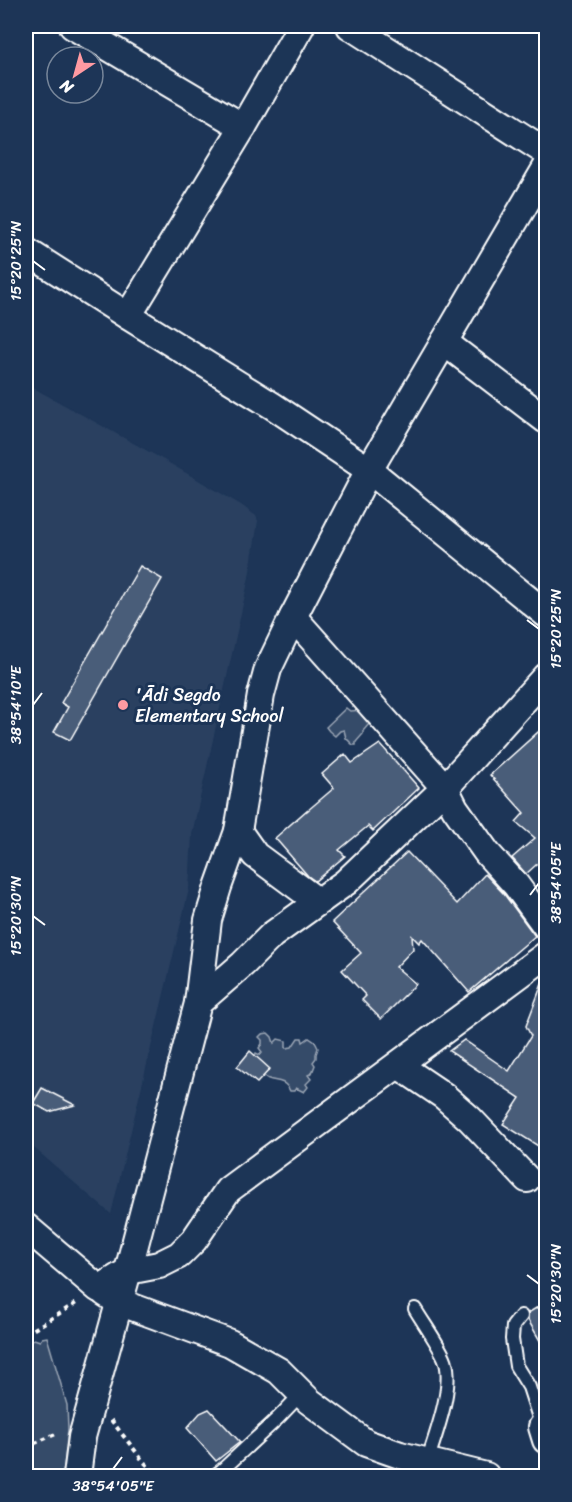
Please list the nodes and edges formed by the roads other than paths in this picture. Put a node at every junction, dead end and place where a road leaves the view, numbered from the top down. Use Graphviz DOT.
graph roads {
  1 [pos="73,26"];
  2 [pos="301,26"];
  3 [pos="350,26"];
  4 [pos="243,127"];
  5 [pos="546,152"];
  6 [pos="546,168"];
  7 [pos="26,251"];
  8 [pos="128,316"];
  9 [pos="444,342"];
  10 [pos="545,416"];
  11 [pos="369,470"];
  12 [pos="546,614"];
  13 [pos="293,617"];
  14 [pos="546,676"];
  15 [pos="445,788"];
  16 [pos="238,831"];
  17 [pos="322,899"];
  18 [pos="546,926"];
  19 [pos="546,955"];
  20 [pos="198,1003"];
  21 [pos="399,1065"];
  22 [pos="527,1179"];
  23 [pos="26,1227"];
  24 [pos="128,1271"];
  25 [pos="109,1296"];
  26 [pos="415,1309"];
  27 [pos="521,1316"];
  28 [pos="301,1394"];
  29 [pos="544,1434"];
  30 [pos="427,1462"];
  31 [pos="77,1476"];
  32 [pos="214,1476"];
  33 [pos="486,1476"];
  1 -- 4 [label="street"];
  2 -- 4 [label="street"];
  3 -- 5 [label="street"];
  4 -- 8 [label="street"];
  6 -- 9 [label="street"];
  7 -- 8 [label="street"];
  8 -- 11 [label="street"];
  9 -- 10 [label="street"];
  9 -- 11 [label="street"];
  11 -- 12 [label="street"];
  11 -- 13 [label="street"];
  13 -- 15 [label="street"];
  13 -- 16 [label="street"];
  14 -- 15 [label="street"];
  15 -- 17 [label="street"];
  15 -- 18 [label="street"];
  16 -- 17 [label="street"];
  16 -- 20 [label="street"];
  17 -- 20 [label="street"];
  19 -- 21 [label="street"];
  20 -- 24 [label="street"];
  21 -- 22 [label="street"];
  21 -- 24 [label="street"];
  23 -- 25 [label="street"];
  24 -- 25 [label="street"];
  25 -- 28 [label="street"];
  25 -- 31 [label="street"];
  26 -- 30 [label="lane"];
  27 -- 29 [label="lane"];
  28 -- 30 [label="street"];
  28 -- 32 [label="lane"];
  30 -- 33 [label="street"];
}
